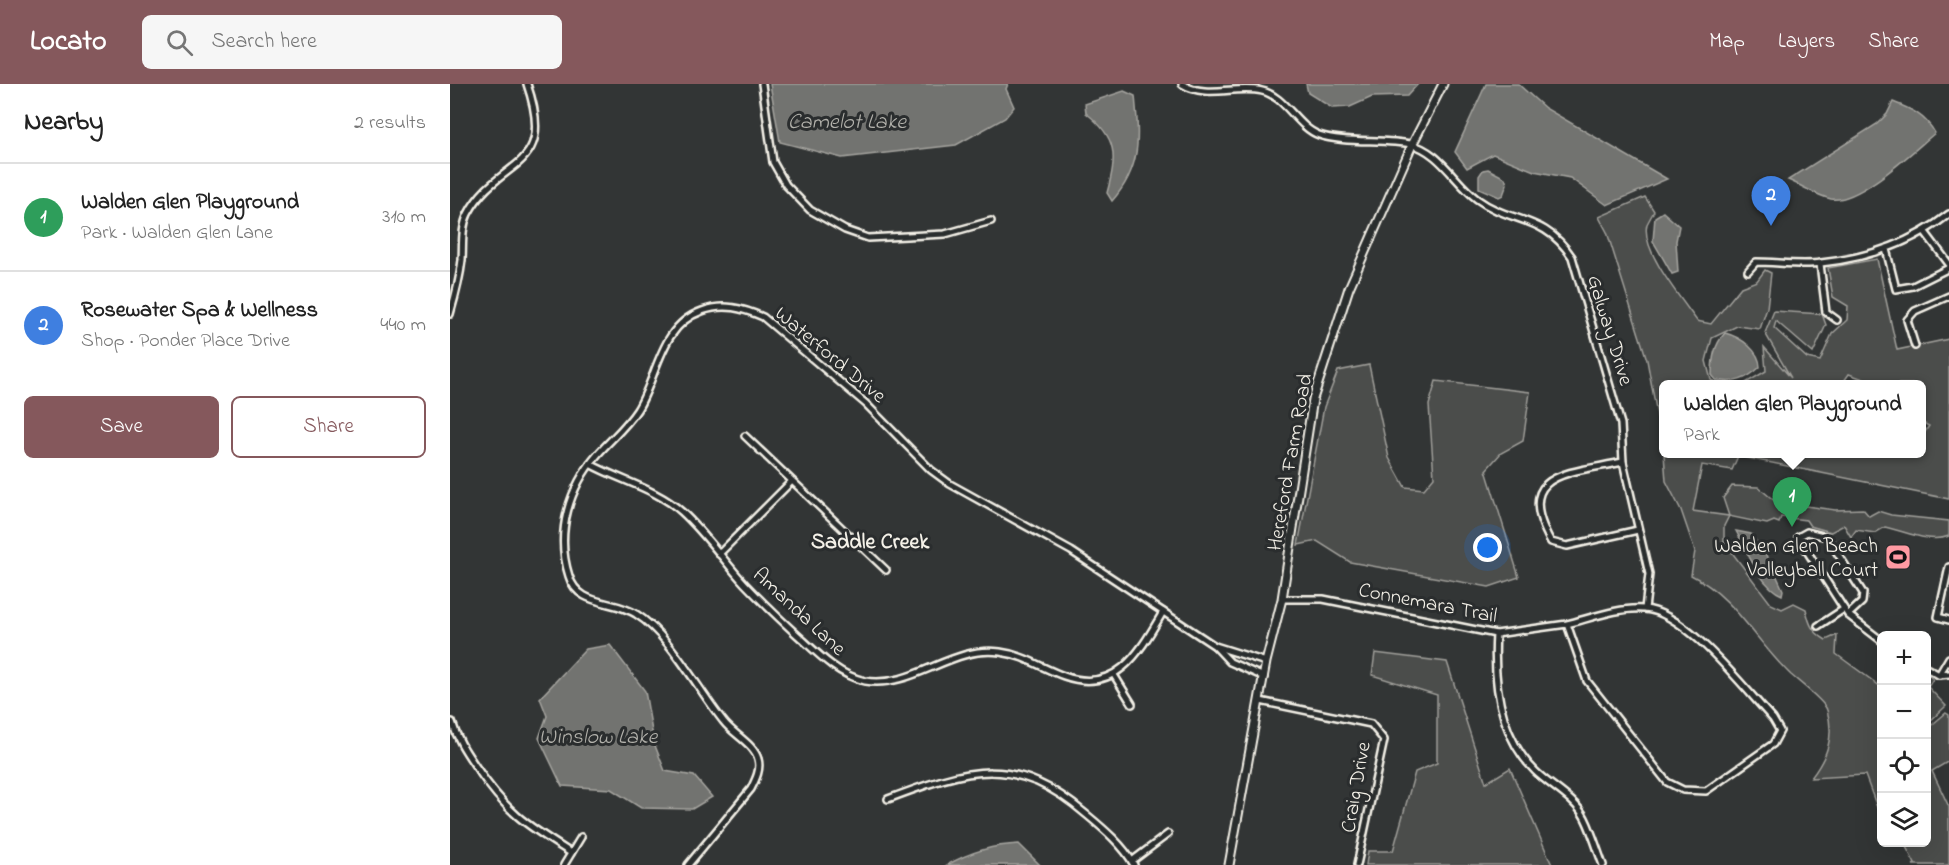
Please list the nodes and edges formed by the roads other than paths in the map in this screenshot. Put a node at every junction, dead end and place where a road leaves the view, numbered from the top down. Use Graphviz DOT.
graph roads {
  1 [pos="527,84"];
  2 [pos="762,84"];
  3 [pos="1182,84"];
  4 [pos="1443,84"];
  5 [pos="1412,145"];
  6 [pos="1949,214"];
  7 [pos="991,221"];
  8 [pos="1925,232"];
  9 [pos="1886,249"];
  10 [pos="1820,264"];
  11 [pos="1949,264"];
  12 [pos="1949,268"];
  13 [pos="1748,271"];
  14 [pos="1949,296"];
  15 [pos="452,298"];
  16 [pos="450,314"];
  17 [pos="1837,320"];
  18 [pos="1915,346"];
  19 [pos="745,436"];
  20 [pos="1623,462"];
  21 [pos="590,464"];
  22 [pos="791,482"];
  23 [pos="1638,530"];
  24 [pos="719,554"];
  25 [pos="1949,567"];
  26 [pos="886,570"];
  27 [pos="1282,599"];
  28 [pos="1645,609"];
  29 [pos="1163,612"];
  30 [pos="1846,612"];
  31 [pos="1949,620"];
  32 [pos="1567,624"];
  33 [pos="1818,626"];
  34 [pos="1496,634"];
  35 [pos="1877,638"];
  36 [pos="1215,646"];
  37 [pos="1235,653"];
  38 [pos="1949,658"];
  39 [pos="1230,662"];
  40 [pos="1266,662"];
  41 [pos="1931,671"];
  42 [pos="1949,674"];
  43 [pos="1114,675"];
  44 [pos="1939,675"];
  45 [pos="1264,677"];
  46 [pos="1260,701"];
  47 [pos="1132,704"];
  48 [pos="452,722"];
  49 [pos="888,799"];
  50 [pos="1168,834"];
  51 [pos="581,837"];
  52 [pos="571,853"];
  53 [pos="1133,863"];
  54 [pos="564,865"];
  55 [pos="688,865"];
  56 [pos="1229,865"];
  57 [pos="1357,865"];
  58 [pos="1603,865"];
  1 -- 15 [label="street"];
  2 -- 7 [label="street"];
  3 -- 5 [label="street"];
  4 -- 5 [label="street, Hereford Farm Road"];
  5 -- 20 [label="street, Galway Drive"];
  5 -- 27 [label="street, Hereford Farm Road"];
  6 -- 8 [label="street"];
  8 -- 9 [label="street"];
  8 -- 11 [label="street"];
  9 -- 10 [label="street"];
  9 -- 12 [label="street"];
  10 -- 13 [label="street"];
  10 -- 17 [label="street"];
  14 -- 18 [label="street"];
  15 -- 16 [label="street"];
  19 -- 22 [label="street"];
  20 -- 23 [label="street, Galway Drive"];
  20 -- 23 [label="street"];
  21 -- 24 [label="street, Amanda Lane"];
  21 -- 29 [label="street, Waterford Drive"];
  21 -- 55 [label="street, Waterford Drive"];
  22 -- 24 [label="street"];
  22 -- 26 [label="street"];
  23 -- 28 [label="street, Galway Drive"];
  24 -- 43 [label="street, Amanda Lane"];
  25 -- 31 [label="street"];
  27 -- 34 [label="street, Connemara Trail"];
  27 -- 40 [label="street, Hereford Farm Road"];
  28 -- 32 [label="street, Connemara Trail"];
  28 -- 32 [label="street, Connemara Trail"];
  29 -- 36 [label="street, Waterford Drive"];
  29 -- 43 [label="street"];
  30 -- 30 [label="street"];
  30 -- 33 [label="street"];
  30 -- 35 [label="street"];
  32 -- 34 [label="street, Connemara Trail"];
  34 -- 58 [label="street"];
  36 -- 37 [label="street, Waterford Drive"];
  36 -- 39 [label="street, Waterford Drive"];
  37 -- 39 [label="street"];
  37 -- 40 [label="street, Waterford Drive"];
  38 -- 44 [label="street"];
  39 -- 45 [label="street, Waterford Drive"];
  40 -- 45 [label="street, Hereford Farm Road"];
  41 -- 44 [label="street"];
  42 -- 44 [label="street"];
  43 -- 47 [label="street"];
  45 -- 46 [label="street, Hereford Farm Road"];
  46 -- 56 [label="street, Hereford Farm Road"];
  46 -- 57 [label="street, Craig Drive"];
  48 -- 52 [label="street"];
  49 -- 53 [label="street"];
  50 -- 53 [label="street"];
  51 -- 52 [label="street"];
  52 -- 54 [label="street"];
}
